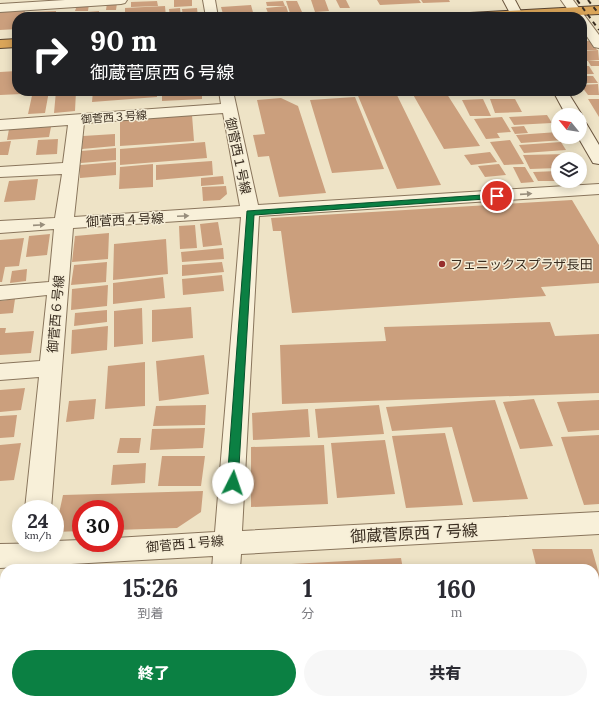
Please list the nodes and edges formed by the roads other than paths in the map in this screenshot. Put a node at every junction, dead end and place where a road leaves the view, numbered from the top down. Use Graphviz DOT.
graph roads {
  1 [pos="121,0"];
  2 [pos="208,0"];
  3 [pos="509,0"];
  4 [pos="567,0"];
  5 [pos="65,2"];
  6 [pos="0,8"];
  7 [pos="599,10"];
  8 [pos="211,12"];
  9 [pos="516,12"];
  10 [pos="575,12"];
  11 [pos="587,16"];
  12 [pos="587,20"];
  13 [pos="599,21"];
  14 [pos="587,28"];
  15 [pos="12,43"];
  16 [pos="0,44"];
  17 [pos="599,44"];
  18 [pos="12,56"];
  19 [pos="0,57"];
  20 [pos="563,96"];
  21 [pos="227,100"];
  22 [pos="570,108"];
  23 [pos="77,119"];
  24 [pos="0,125"];
  25 [pos="587,138"];
  26 [pos="599,159"];
  27 [pos="70,168"];
  28 [pos="0,172"];
  29 [pos="599,190"];
  30 [pos="250,212"];
  31 [pos="64,223"];
  32 [pos="0,227"];
  33 [pos="58,288"];
  34 [pos="0,293"];
  35 [pos="51,368"];
  36 [pos="0,372"];
  37 [pos="39,500"];
  38 [pos="599,523"];
  39 [pos="64,549"];
  40 [pos="17,552"];
  41 [pos="0,556"];
  42 [pos="227,556"];
  1 -- 5 [label="street"];
  2 -- 8 [label="street"];
  3 -- 9 [label="street"];
  4 -- 10 [label="street"];
  5 -- 6 [label="street"];
  7 -- 11 [label="highway"];
  12 -- 13 [label="highway"];
  14 -- 17 [label="street"];
  15 -- 16 [label="highway"];
  18 -- 19 [label="highway"];
  20 -- 22 [label="street"];
  21 -- 23 [label="street, 御菅西３号線"];
  21 -- 30 [label="street, 御菅西１号線"];
  23 -- 24 [label="street, 御菅西３号線"];
  23 -- 27 [label="street, 御菅西６号線"];
  25 -- 26 [label="street"];
  27 -- 28 [label="street"];
  27 -- 31 [label="street, 御菅西６号線"];
  30 -- 29 [label="street, 御菅西４号線, one-way"];
  31 -- 30 [label="street, 御菅西４号線, one-way"];
  30 -- 42 [label="street, 御菅西１号線"];
  32 -- 31 [label="street, 御菅西４号線, one-way"];
  31 -- 33 [label="street, 御菅西６号線"];
  33 -- 34 [label="street"];
  33 -- 35 [label="street, 御菅西６号線"];
  35 -- 36 [label="street"];
  35 -- 37 [label="street, 御菅西６号線"];
  38 -- 42 [label="street, 御蔵菅原西７号線"];
  39 -- 42 [label="street, 御菅西１号線"];
  40 -- 41 [label="street, 御菅西１号線"];
}
